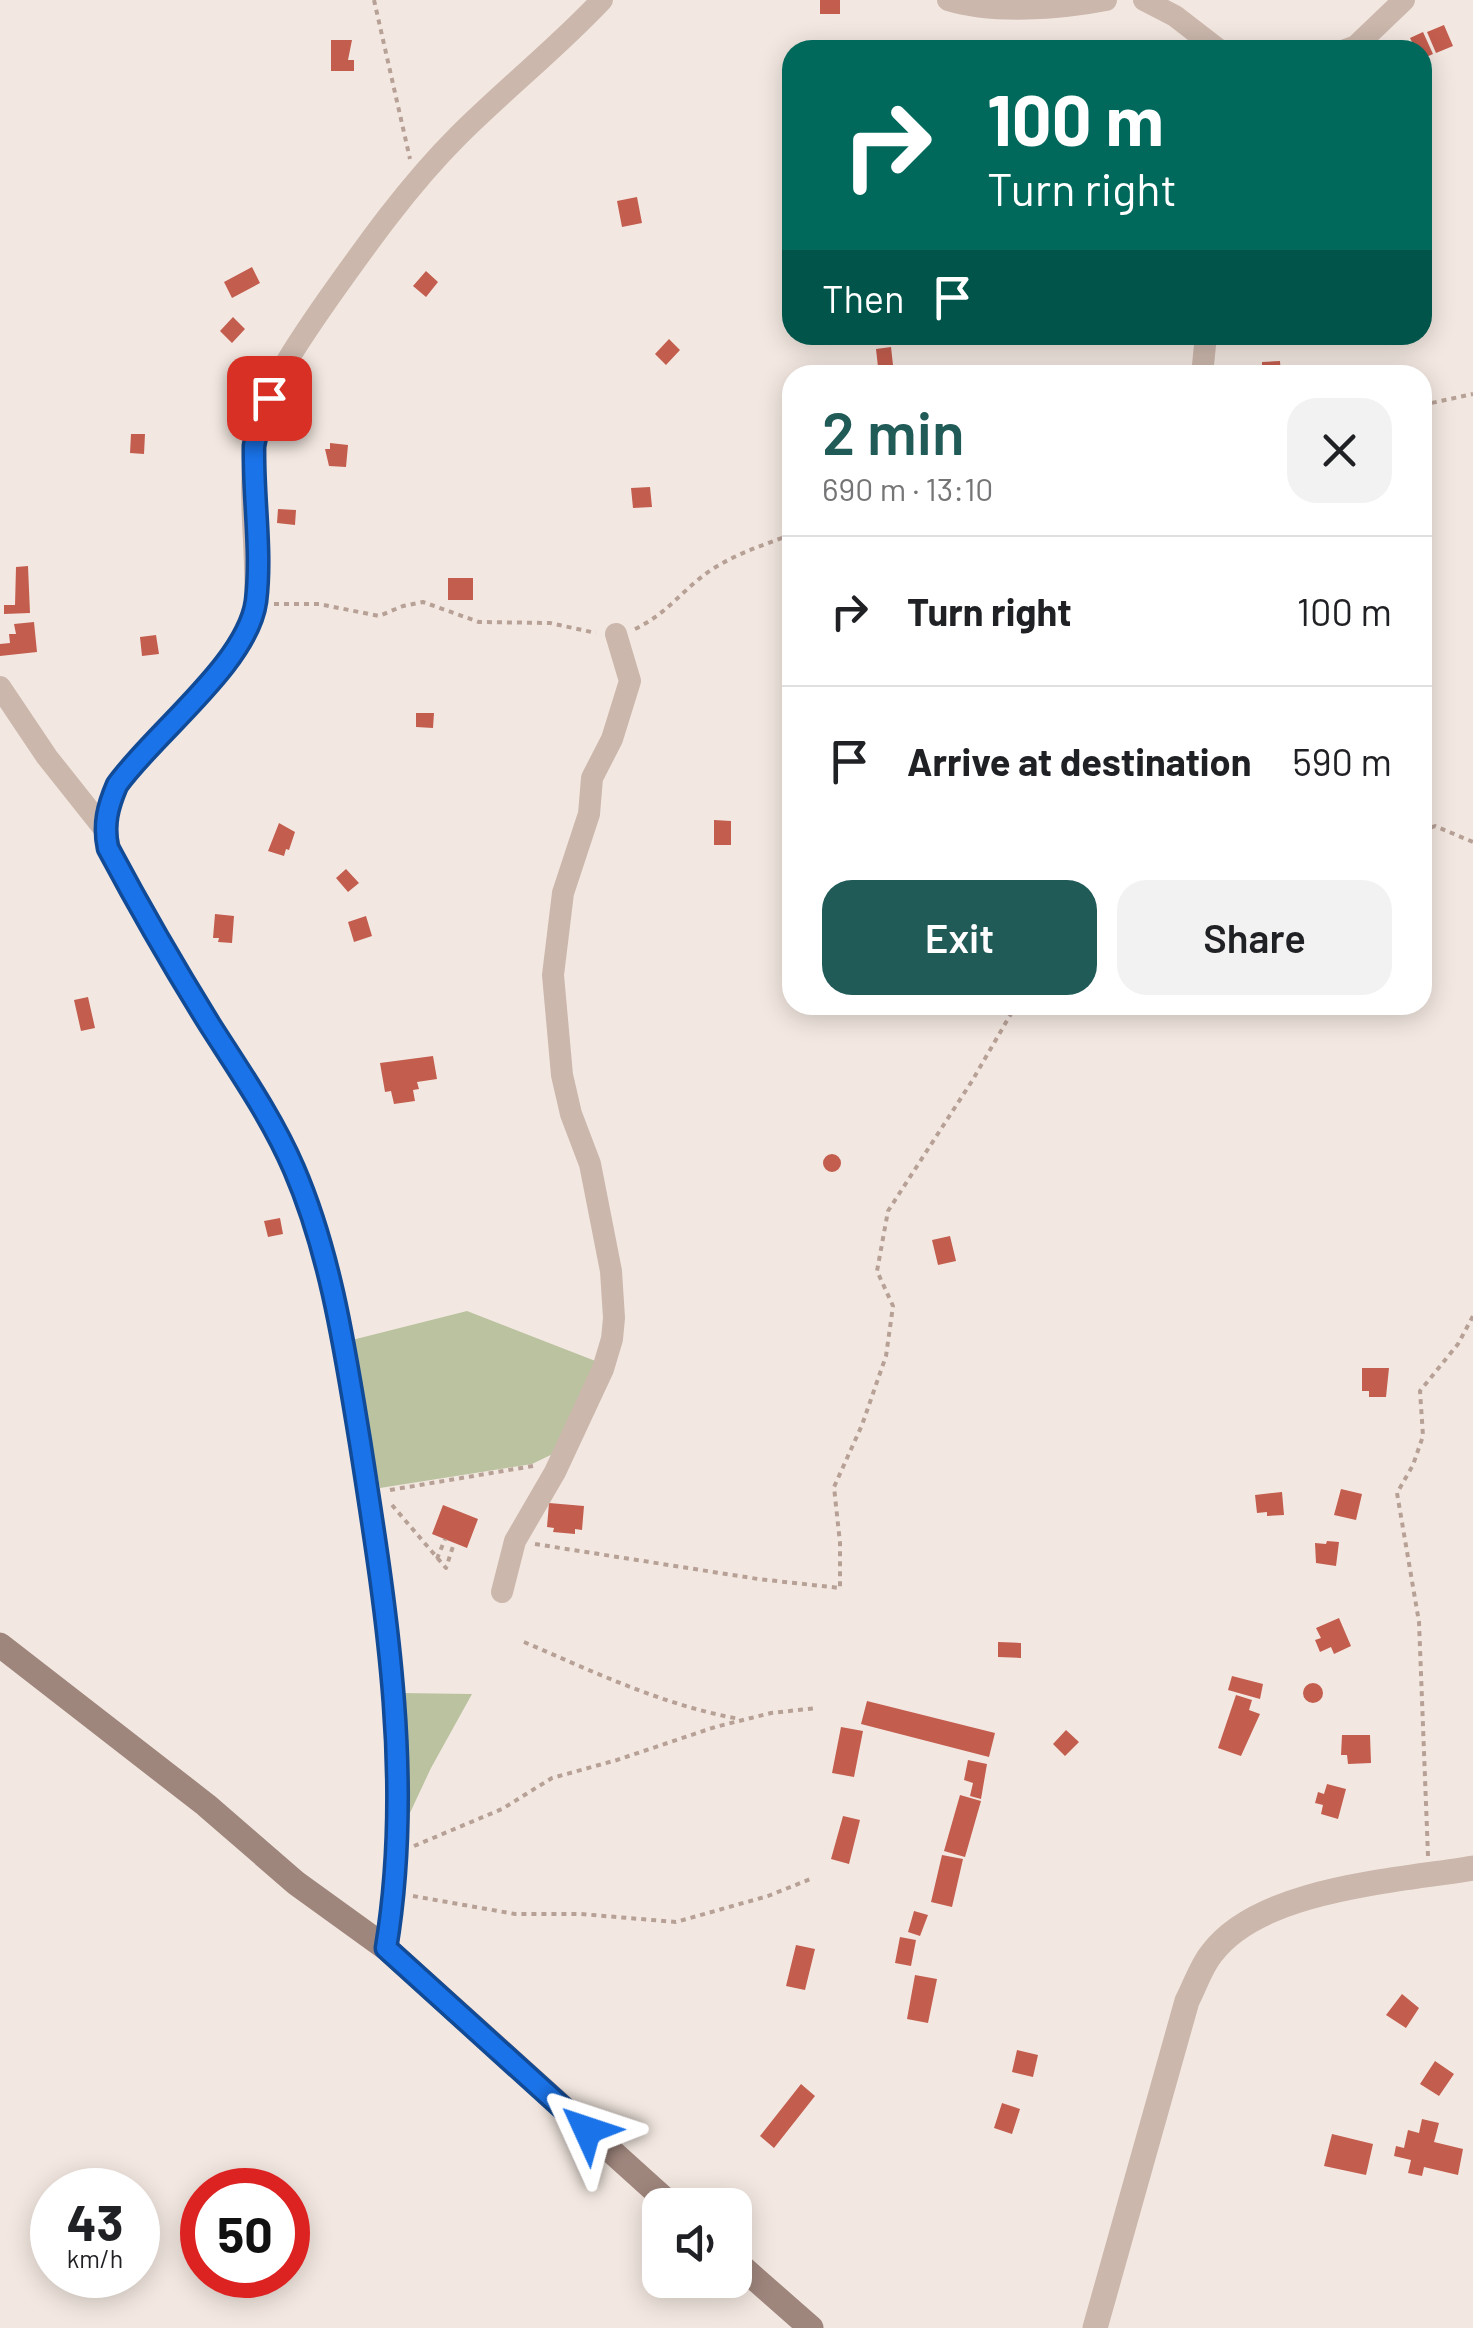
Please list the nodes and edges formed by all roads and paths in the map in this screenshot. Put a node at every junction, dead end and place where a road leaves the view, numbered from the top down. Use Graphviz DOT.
graph roads {
  1 [pos="374,0"];
  2 [pos="602,0"];
  3 [pos="948,0"];
  4 [pos="1106,0"];
  5 [pos="1144,0"];
  6 [pos="1404,0"];
  7 [pos="1206,40"];
  8 [pos="1362,40"];
  9 [pos="416,182"];
  10 [pos="1473,394"];
  11 [pos="1432,403"];
  12 [pos="782,537"];
  13 [pos="254,608"];
  14 [pos="616,634"];
  15 [pos="0,687"];
  16 [pos="1432,827"];
  17 [pos="104,830"];
  18 [pos="1473,842"];
  19 [pos="1010,1015"];
  20 [pos="1473,1316"];
  21 [pos="564,1451"];
  22 [pos="365,1474"];
  23 [pos="390,1504"];
  24 [pos="445,1539"];
  25 [pos="516,1541"];
  26 [pos="454,1543"];
  27 [pos="437,1559"];
  28 [pos="502,1592"];
  29 [pos="524,1642"];
  30 [pos="0,1645"];
  31 [pos="817,1708"];
  32 [pos="744,1720"];
  33 [pos="396,1854"];
  34 [pos="1473,1868"];
  35 [pos="1430,1876"];
  36 [pos="814,1878"];
  37 [pos="393,1893"];
  38 [pos="386,1948"];
  39 [pos="652,2188"];
  40 [pos="752,2276"];
  41 [pos="811,2328"];
  42 [pos="1095,2328"];
  1 -- 9 [label="path"];
  2 -- 9 [label="street"];
  3 -- 4 [label="street"];
  5 -- 7 [label="street"];
  6 -- 8 [label="street"];
  9 -- 13 [label="street"];
  10 -- 11 [label="path"];
  12 -- 14 [label="path"];
  13 -- 14 [label="path"];
  13 -- 17 [label="street"];
  14 -- 21 [label="street"];
  15 -- 17 [label="street"];
  16 -- 18 [label="path"];
  17 -- 22 [label="street"];
  19 -- 25 [label="path"];
  20 -- 35 [label="path"];
  21 -- 22 [label="path"];
  21 -- 25 [label="street"];
  22 -- 33 [label="street"];
  23 -- 27 [label="path"];
  24 -- 27 [label="path"];
  25 -- 28 [label="street"];
  26 -- 27 [label="path"];
  29 -- 32 [label="path"];
  30 -- 38 [label="main road"];
  31 -- 32 [label="path"];
  32 -- 33 [label="path"];
  33 -- 37 [label="street"];
  34 -- 35 [label="street"];
  35 -- 42 [label="street"];
  36 -- 37 [label="path"];
  37 -- 38 [label="street"];
  38 -- 39 [label="main road"];
  40 -- 41 [label="main road"];
}
